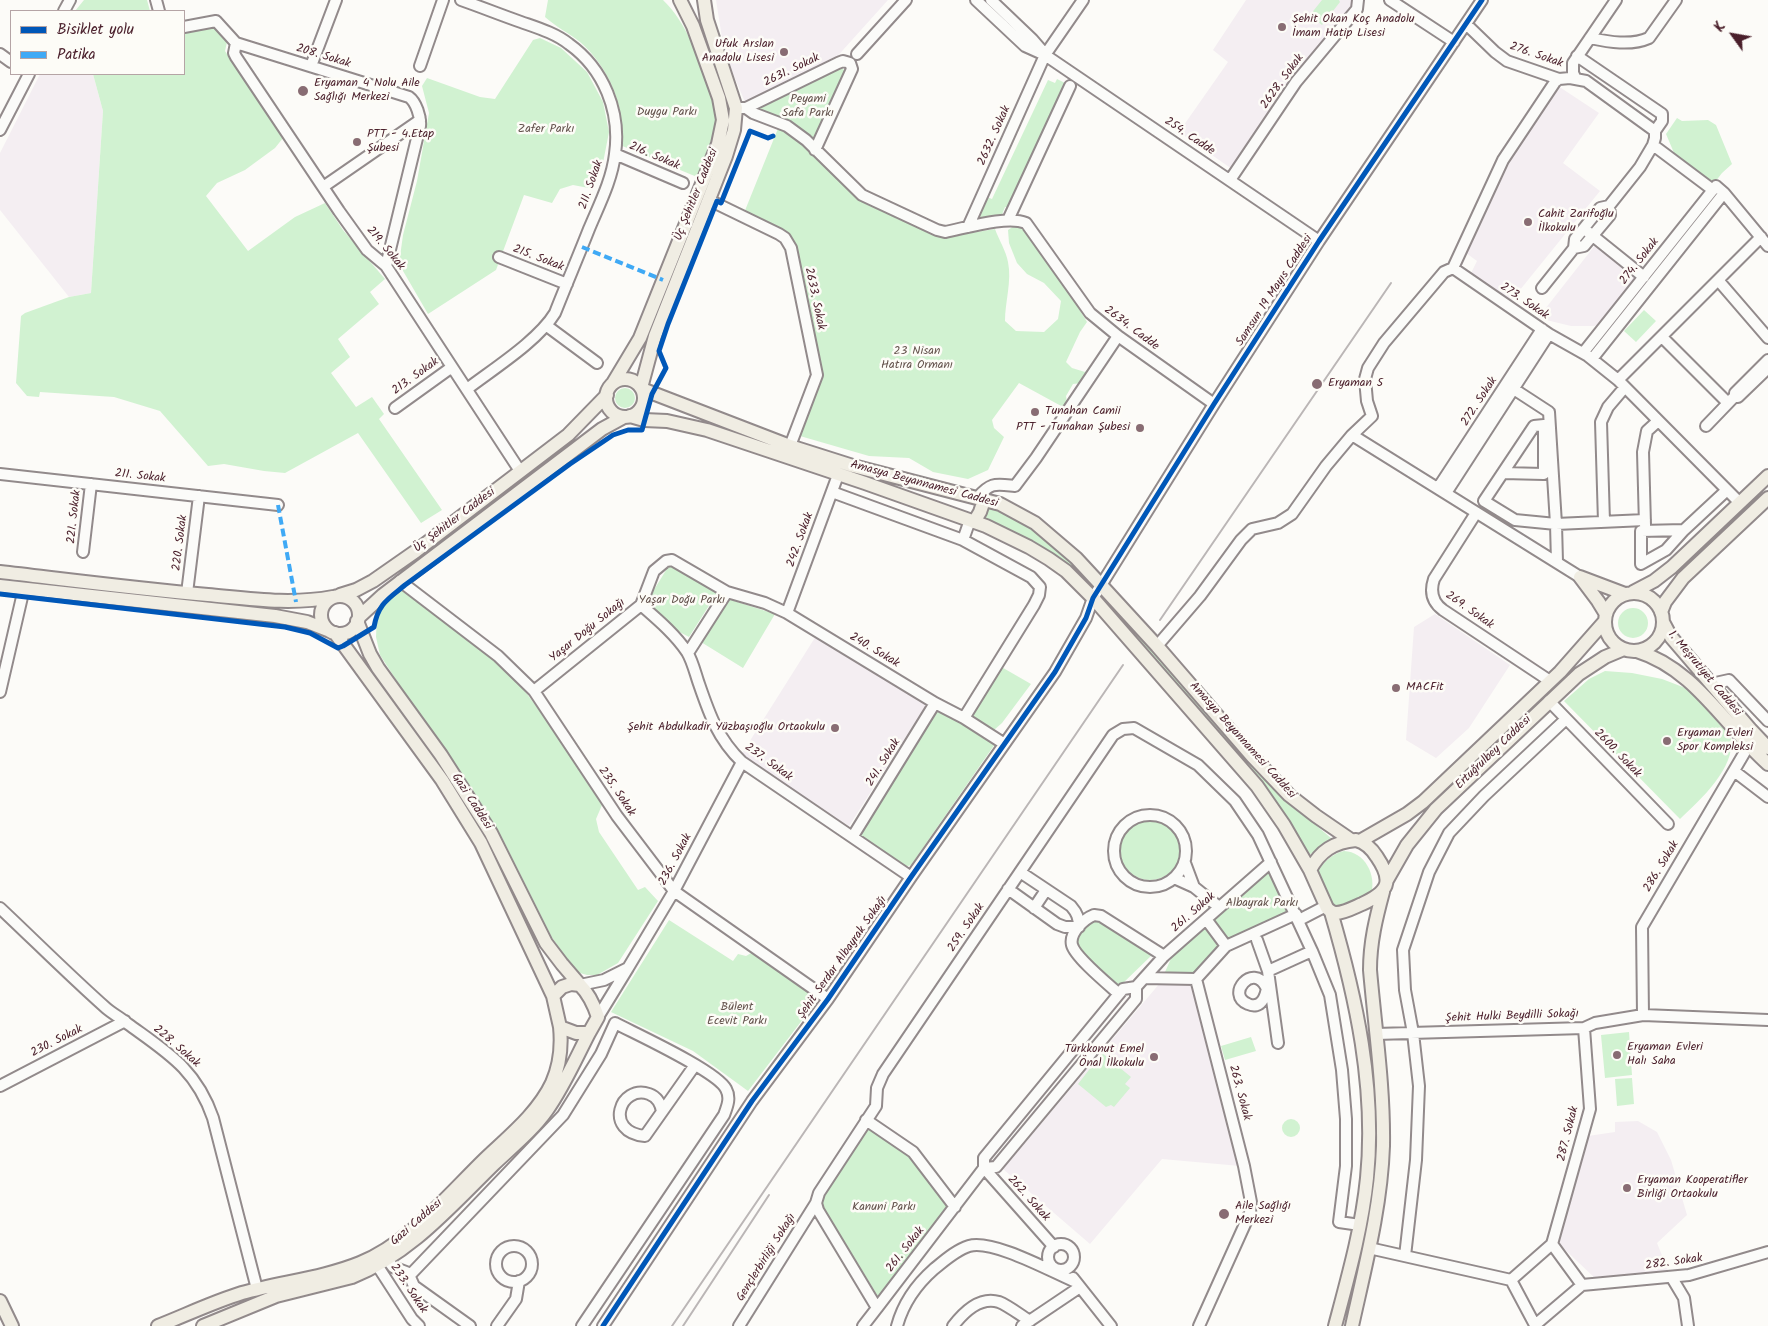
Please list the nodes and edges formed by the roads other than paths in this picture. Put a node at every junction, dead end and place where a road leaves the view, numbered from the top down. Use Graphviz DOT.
graph roads {
  1 [pos="336,0"];
  2 [pos="444,0"];
  3 [pos="460,0"];
  4 [pos="680,0"];
  5 [pos="704,0"];
  6 [pos="906,0"];
  7 [pos="976,0"];
  8 [pos="991,0"];
  9 [pos="1083,0"];
  10 [pos="1390,0"];
  11 [pos="1482,0"];
  12 [pos="1616,0"];
  13 [pos="1676,0"];
  14 [pos="1358,1"];
  15 [pos="1466,24"];
  16 [pos="185,27"];
  17 [pos="1590,38"];
  18 [pos="1454,42"];
  19 [pos="236,43"];
  20 [pos="857,54"];
  21 [pos="1045,55"];
  22 [pos="1577,56"];
  23 [pos="311,66"];
  24 [pos="420,66"];
  25 [pos="28,75"];
  26 [pos="1559,79"];
  27 [pos="1576,79"];
  28 [pos="1070,86"];
  29 [pos="741,108"];
  30 [pos="420,120"];
  31 [pos="0,130"];
  32 [pos="1655,131"];
  33 [pos="1653,145"];
  34 [pos="815,150"];
  35 [pos="615,154"];
  36 [pos="1230,180"];
  37 [pos="683,183"];
  38 [pos="323,187"];
  39 [pos="1714,188"];
  40 [pos="1724,193"];
  41 [pos="709,200"];
  42 [pos="1609,206"];
  43 [pos="1008,220"];
  44 [pos="968,227"];
  45 [pos="1584,228"];
  46 [pos="1592,235"];
  47 [pos="1761,237"];
  48 [pos="1319,241"];
  49 [pos="1768,246"];
  50 [pos="1574,248"];
  51 [pos="499,257"];
  52 [pos="386,266"];
  53 [pos="1453,268"];
  54 [pos="1644,277"];
  55 [pos="1718,280"];
  56 [pos="567,284"];
  57 [pos="1542,288"];
  58 [pos="547,326"];
  59 [pos="1546,332"];
  60 [pos="1118,336"];
  61 [pos="1662,337"];
  62 [pos="1768,338"];
  63 [pos="1588,356"];
  64 [pos="1768,360"];
  65 [pos="598,363"];
  66 [pos="452,367"];
  67 [pos="1768,368"];
  68 [pos="1621,383"];
  69 [pos="1510,387"];
  70 [pos="641,388"];
  71 [pos="467,389"];
  72 [pos="610,389"];
  73 [pos="1731,400"];
  74 [pos="1214,404"];
  75 [pos="395,408"];
  76 [pos="627,416"];
  77 [pos="1658,421"];
  78 [pos="1706,426"];
  79 [pos="1352,435"];
  80 [pos="790,446"];
  81 [pos="520,471"];
  82 [pos="1502,473"];
  83 [pos="0,474"];
  84 [pos="838,475"];
  85 [pos="1768,476"];
  86 [pos="91,484"];
  87 [pos="1442,490"];
  88 [pos="1727,490"];
  89 [pos="832,492"];
  90 [pos="199,496"];
  91 [pos="978,498"];
  92 [pos="1768,498"];
  93 [pos="1740,503"];
  94 [pos="278,505"];
  95 [pos="1476,513"];
  96 [pos="969,520"];
  97 [pos="1604,522"];
  98 [pos="1556,524"];
  99 [pos="1645,525"];
  100 [pos="1684,530"];
  101 [pos="963,540"];
  102 [pos="83,552"];
  103 [pos="666,560"];
  104 [pos="1557,562"];
  105 [pos="0,572"];
  106 [pos="1580,577"];
  107 [pos="400,582"];
  108 [pos="1101,585"];
  109 [pos="0,586"];
  110 [pos="25,589"];
  111 [pos="727,592"];
  112 [pos="187,593"];
  113 [pos="1629,593"];
  114 [pos="337,596"];
  115 [pos="1093,598"];
  116 [pos="641,605"];
  117 [pos="787,613"];
  118 [pos="1662,617"];
  119 [pos="1605,618"];
  120 [pos="358,619"];
  121 [pos="332,632"];
  122 [pos="1157,646"];
  123 [pos="1630,650"];
  124 [pos="688,653"];
  125 [pos="1550,681"];
  126 [pos="1711,684"];
  127 [pos="534,691"];
  128 [pos="0,692"];
  129 [pos="1549,701"];
  130 [pos="935,703"];
  131 [pos="964,718"];
  132 [pos="1566,719"];
  133 [pos="1768,721"];
  134 [pos="1003,744"];
  135 [pos="1749,745"];
  136 [pos="1768,748"];
  137 [pos="742,762"];
  138 [pos="1768,764"];
  139 [pos="1734,771"];
  140 [pos="1768,797"];
  141 [pos="1668,824"];
  142 [pos="853,836"];
  143 [pos="1356,841"];
  144 [pos="1271,862"];
  145 [pos="1185,863"];
  146 [pos="1310,870"];
  147 [pos="1020,872"];
  148 [pos="911,876"];
  149 [pos="1174,878"];
  150 [pos="1194,886"];
  151 [pos="1385,886"];
  152 [pos="1008,890"];
  153 [pos="1046,890"];
  154 [pos="674,891"];
  155 [pos="1219,907"];
  156 [pos="0,908"];
  157 [pos="1034,908"];
  158 [pos="1328,909"];
  159 [pos="1297,917"];
  160 [pos="1206,919"];
  161 [pos="1079,926"];
  162 [pos="1257,940"];
  163 [pos="1226,946"];
  164 [pos="1312,951"];
  165 [pos="1164,956"];
  166 [pos="628,968"];
  167 [pos="1268,971"];
  168 [pos="1144,978"];
  169 [pos="1196,979"];
  170 [pos="580,985"];
  171 [pos="1136,987"];
  172 [pos="1119,994"];
  173 [pos="553,996"];
  174 [pos="828,1000"];
  175 [pos="1642,1015"];
  176 [pos="598,1017"];
  177 [pos="1768,1020"];
  178 [pos="125,1022"];
  179 [pos="560,1027"];
  180 [pos="1584,1028"];
  181 [pos="589,1033"];
  182 [pos="1413,1033"];
  183 [pos="1376,1034"];
  184 [pos="1278,1043"];
  185 [pos="695,1065"];
  186 [pos="1061,1065"];
  187 [pos="1073,1075"];
  188 [pos="0,1086"];
  189 [pos="1042,1087"];
  190 [pos="1054,1097"];
  191 [pos="662,1112"];
  192 [pos="866,1120"];
  193 [pos="984,1168"];
  194 [pos="816,1203"];
  195 [pos="955,1207"];
  196 [pos="1360,1225"];
  197 [pos="1552,1244"];
  198 [pos="1054,1246"];
  199 [pos="1369,1248"];
  200 [pos="1768,1252"];
  201 [pos="1405,1256"];
  202 [pos="382,1259"];
  203 [pos="1067,1269"];
  204 [pos="411,1274"];
  205 [pos="1672,1278"];
  206 [pos="1512,1280"];
  207 [pos="519,1281"];
  208 [pos="1078,1285"];
  209 [pos="1582,1285"];
  210 [pos="257,1289"];
  211 [pos="228,1298"];
  212 [pos="0,1302"];
  213 [pos="877,1308"];
  214 [pos="234,1313"];
  215 [pos="1026,1323"];
  216 [pos="1535,1325"];
  217 [pos="12,1326"];
  218 [pos="158,1326"];
  219 [pos="203,1326"];
  220 [pos="419,1326"];
  221 [pos="470,1326"];
  222 [pos="497,1326"];
  223 [pos="582,1326"];
  224 [pos="603,1326"];
  225 [pos="739,1326"];
  226 [pos="863,1326"];
  227 [pos="897,1326"];
  228 [pos="953,1326"];
  229 [pos="1110,1326"];
  230 [pos="1199,1326"];
  231 [pos="1335,1326"];
  232 [pos="1352,1326"];
  233 [pos="1688,1326"];
  1 -- 23 [label="street"];
  2 -- 24 [label="street"];
  3 -- 35 [label="street, 211. Sokak"];
  4 -- 72 [label="main road, Üç Şehitler Caddesi"];
  5 -- 29 [label="main road, Üç Şehitler Caddesi"];
  6 -- 20 [label="street"];
  7 -- 21 [label="street"];
  8 -- 21 [label="street"];
  9 -- 21 [label="street, 2632. Sokak"];
  10 -- 18 [label="street"];
  11 -- 15 [label="street, Samsun 19 Mayıs Caddesi"];
  12 -- 17 [label="street"];
  13 -- 17 [label="street"];
  14 -- 36 [label="street, 2628. Sokak"];
  15 -- 18 [label="street, Samsun 19 Mayıs Caddesi"];
  15 -- 26 [label="street, 276. Sokak"];
  16 -- 19 [label="street"];
  17 -- 22 [label="street"];
  18 -- 48 [label="street, Samsun 19 Mayıs Caddesi"];
  19 -- 23 [label="street, 208. Sokak"];
  19 -- 38 [label="street, 219. Sokak"];
  21 -- 36 [label="street, 254. Cadde"];
  21 -- 44 [label="street, 2632. Sokak"];
  22 -- 27 [label="street"];
  22 -- 32 [label="street, 276. Sokak"];
  23 -- 30 [label="street, 208. Sokak"];
  25 -- 31 [label="street"];
  26 -- 27 [label="street, 276. Sokak"];
  26 -- 53 [label="street"];
  27 -- 32 [label="street, 276. Sokak"];
  28 -- 43 [label="street"];
  29 -- 34 [label="street"];
  29 -- 34 [label="street, 2631. Sokak"];
  29 -- 41 [label="main road, Üç Şehitler Caddesi"];
  30 -- 38 [label="street"];
  30 -- 52 [label="street"];
  32 -- 33 [label="street, 276. Sokak"];
  33 -- 39 [label="street"];
  33 -- 42 [label="street"];
  34 -- 44 [label="street"];
  35 -- 37 [label="street, 216. Sokak"];
  35 -- 56 [label="street, 211. Sokak"];
  36 -- 48 [label="street, 254. Cadde"];
  38 -- 52 [label="street, 219. Sokak"];
  39 -- 40 [label="street"];
  39 -- 54 [label="street, 274. Sokak"];
  40 -- 47 [label="street"];
  40 -- 63 [label="street, 274. Sokak"];
  41 -- 70 [label="main road, Üç Şehitler Caddesi"];
  41 -- 80 [label="street, 2633. Sokak"];
  42 -- 45 [label="street"];
  42 -- 46 [label="street"];
  43 -- 44 [label="street"];
  43 -- 60 [label="street, 2634. Cadde"];
  45 -- 46 [label="street"];
  45 -- 50 [label="street"];
  46 -- 50 [label="street"];
  46 -- 54 [label="street"];
  47 -- 49 [label="street"];
  47 -- 55 [label="street"];
  48 -- 74 [label="street, Samsun 19 Mayıs Caddesi"];
  50 -- 57 [label="street"];
  51 -- 56 [label="street, 215. Sokak"];
  52 -- 66 [label="street, 219. Sokak"];
  53 -- 59 [label="street, 273. Sokak"];
  53 -- 79 [label="street"];
  54 -- 63 [label="street, 274. Sokak"];
  55 -- 61 [label="street"];
  55 -- 62 [label="street"];
  56 -- 58 [label="street, 211. Sokak"];
  58 -- 65 [label="street"];
  58 -- 71 [label="street, 211. Sokak"];
  59 -- 63 [label="street, 273. Sokak"];
  59 -- 69 [label="street, 272. Sokak"];
  60 -- 74 [label="street, 2634. Cadde"];
  60 -- 91 [label="street"];
  61 -- 68 [label="street"];
  61 -- 73 [label="street"];
  63 -- 68 [label="street, 273. Sokak"];
  64 -- 73 [label="street"];
  66 -- 71 [label="street, 219. Sokak"];
  66 -- 75 [label="street, 213. Sokak"];
  67 -- 73 [label="street"];
  68 -- 77 [label="street, 273. Sokak"];
  68 -- 97 [label="street"];
  69 -- 87 [label="street, 272. Sokak"];
  69 -- 98 [label="street"];
  70 -- 72 [label="main road"];
  70 -- 76 [label="main road"];
  70 -- 80 [label="main road, Amasya Beyannamesi Caddesi"];
  71 -- 81 [label="street, 219. Sokak"];
  72 -- 76 [label="main road"];
  72 -- 81 [label="main road, Üç Şehitler Caddesi"];
  73 -- 78 [label="street"];
  74 -- 108 [label="street, Samsun 19 Mayıs Caddesi"];
  76 -- 84 [label="main road, Amasya Beyannamesi Caddesi"];
  76 -- 107 [label="main road, Üç Şehitler Caddesi"];
  77 -- 88 [label="street, 273. Sokak"];
  77 -- 99 [label="street"];
  79 -- 87 [label="street"];
  79 -- 122 [label="street"];
  80 -- 91 [label="main road, Amasya Beyannamesi Caddesi"];
  81 -- 114 [label="main road, Üç Şehitler Caddesi"];
  82 -- 82 [label="street"];
  82 -- 98 [label="street"];
  83 -- 86 [label="street, 211. Sokak"];
  84 -- 89 [label="street, 242. Sokak"];
  84 -- 96 [label="main road, Amasya Beyannamesi Caddesi"];
  85 -- 93 [label="main road"];
  86 -- 90 [label="street, 211. Sokak"];
  86 -- 102 [label="street, 221. Sokak"];
  87 -- 95 [label="street"];
  88 -- 93 [label="street, 273. Sokak"];
  88 -- 100 [label="street"];
  89 -- 101 [label="street"];
  89 -- 117 [label="street, 242. Sokak"];
  90 -- 94 [label="street, 211. Sokak"];
  90 -- 112 [label="street, 220. Sokak"];
  91 -- 96 [label="main road"];
  91 -- 108 [label="main road, Amasya Beyannamesi Caddesi"];
  92 -- 118 [label="main road"];
  93 -- 113 [label="main road"];
  95 -- 104 [label="street"];
  95 -- 125 [label="street, 269. Sokak"];
  96 -- 101 [label="street"];
  96 -- 115 [label="main road, Amasya Beyannamesi Caddesi"];
  97 -- 98 [label="street"];
  97 -- 99 [label="street"];
  98 -- 104 [label="street"];
  99 -- 100 [label="street"];
  99 -- 100 [label="street"];
  101 -- 131 [label="street"];
  103 -- 111 [label="street, 240. Sokak"];
  103 -- 116 [label="street, Yaşar Doğu Sokağı"];
  104 -- 106 [label="street"];
  105 -- 112 [label="main road, Üç Şehitler Caddesi"];
  106 -- 113 [label="main road"];
  106 -- 119 [label="main road"];
  107 -- 120 [label="main road, Üç Şehitler Caddesi"];
  107 -- 127 [label="street, 235. Sokak"];
  108 -- 115 [label="street, Samsun 19 Mayıs Caddesi"];
  108 -- 122 [label="main road, Amasya Beyannamesi Caddesi"];
  109 -- 110 [label="main road"];
  110 -- 121 [label="main road"];
  110 -- 128 [label="street"];
  111 -- 117 [label="street, 240. Sokak"];
  111 -- 124 [label="street"];
  112 -- 114 [label="main road, Üç Şehitler Caddesi"];
  113 -- 118 [label="main road"];
  113 -- 119 [label="main road"];
  114 -- 120 [label="main road"];
  114 -- 121 [label="main road"];
  115 -- 134 [label="street, Şehit Serdar Albayrak Sokağı"];
  115 -- 146 [label="main road, Amasya Beyannamesi Caddesi"];
  116 -- 124 [label="street, 237. Sokak"];
  116 -- 127 [label="street, Yaşar Doğu Sokağı"];
  117 -- 130 [label="street, 240. Sokak"];
  118 -- 123 [label="main road"];
  118 -- 126 [label="main road, 1. Meşrutiyet Caddesi"];
  119 -- 123 [label="main road"];
  119 -- 125 [label="main road, Ertuğrulbey Caddesi"];
  120 -- 121 [label="main road"];
  120 -- 170 [label="main road, Gazi Caddesi"];
  121 -- 173 [label="main road, Gazi Caddesi"];
  122 -- 143 [label="main road, Amasya Beyannamesi Caddesi"];
  123 -- 129 [label="main road, Ertuğrulbey Caddesi"];
  123 -- 135 [label="main road, 1. Meşrutiyet Caddesi"];
  124 -- 137 [label="street, 237. Sokak"];
  125 -- 143 [label="main road, Ertuğrulbey Caddesi"];
  126 -- 133 [label="street"];
  126 -- 136 [label="main road, 1. Meşrutiyet Caddesi"];
  127 -- 154 [label="street, 235. Sokak"];
  129 -- 132 [label="street, 2600. Sokak"];
  129 -- 151 [label="main road, Ertuğrulbey Caddesi"];
  130 -- 131 [label="street, 240. Sokak"];
  130 -- 142 [label="street, 241. Sokak"];
  131 -- 134 [label="street, 240. Sokak"];
  132 -- 141 [label="street, 2600. Sokak"];
  132 -- 182 [label="street"];
  134 -- 148 [label="street, Şehit Serdar Albayrak Sokağı"];
  135 -- 138 [label="main road, 1. Meşrutiyet Caddesi"];
  135 -- 139 [label="street, 286. Sokak"];
  137 -- 142 [label="street, 237. Sokak"];
  137 -- 154 [label="street, 236. Sokak"];
  139 -- 140 [label="street"];
  139 -- 175 [label="street, 286. Sokak"];
  142 -- 148 [label="street, 237. Sokak"];
  143 -- 146 [label="main road"];
  143 -- 151 [label="main road"];
  144 -- 147 [label="street, 259. Sokak"];
  144 -- 155 [label="street, 261. Sokak"];
  144 -- 159 [label="street"];
  145 -- 149 [label="street"];
  145 -- 149 [label="street"];
  145 -- 150 [label="street"];
  146 -- 158 [label="main road"];
  147 -- 152 [label="street, 259. Sokak"];
  147 -- 153 [label="street"];
  148 -- 174 [label="street, Şehit Serdar Albayrak Sokağı"];
  149 -- 150 [label="street"];
  150 -- 155 [label="street"];
  151 -- 158 [label="main road"];
  151 -- 183 [label="main road"];
  152 -- 157 [label="street"];
  152 -- 192 [label="street, 259. Sokak"];
  153 -- 157 [label="street"];
  153 -- 161 [label="street"];
  154 -- 166 [label="street, 236. Sokak"];
  154 -- 174 [label="street, 235. Sokak"];
  155 -- 160 [label="street, 261. Sokak"];
  156 -- 178 [label="street, 228. Sokak"];
  157 -- 161 [label="street"];
  158 -- 159 [label="street"];
  158 -- 196 [label="main road"];
  159 -- 163 [label="street"];
  159 -- 164 [label="street"];
  160 -- 163 [label="street"];
  160 -- 165 [label="street, 261. Sokak"];
  161 -- 165 [label="street"];
  161 -- 172 [label="street"];
  162 -- 167 [label="street"];
  163 -- 169 [label="street"];
  164 -- 167 [label="street"];
  164 -- 196 [label="street"];
  165 -- 168 [label="street, 261. Sokak"];
  166 -- 170 [label="street"];
  166 -- 176 [label="street, 236. Sokak"];
  167 -- 184 [label="street"];
  168 -- 169 [label="street"];
  168 -- 171 [label="street, 261. Sokak"];
  169 -- 230 [label="street, 263. Sokak"];
  170 -- 173 [label="main road"];
  170 -- 176 [label="main road"];
  171 -- 172 [label="street, 261. Sokak"];
  171 -- 187 [label="street, 261. Sokak"];
  172 -- 186 [label="street, 261. Sokak"];
  173 -- 179 [label="main road"];
  174 -- 224 [label="street, Şehit Serdar Albayrak Sokağı"];
  175 -- 177 [label="street, Şehit Hulki Beydilli Sokağı"];
  175 -- 180 [label="street, Şehit Hulki Beydilli Sokağı"];
  176 -- 181 [label="main road"];
  178 -- 188 [label="street, 230. Sokak"];
  178 -- 210 [label="street, 228. Sokak"];
  179 -- 181 [label="main road"];
  179 -- 202 [label="main road, Gazi Caddesi"];
  180 -- 182 [label="street, Şehit Hulki Beydilli Sokağı"];
  180 -- 197 [label="street, 287. Sokak"];
  181 -- 202 [label="main road, Gazi Caddesi"];
  182 -- 183 [label="street, Şehit Hulki Beydilli Sokağı"];
  182 -- 201 [label="street"];
  183 -- 199 [label="main road"];
  185 -- 191 [label="street"];
  185 -- 204 [label="street"];
  185 -- 223 [label="street"];
  186 -- 187 [label="street"];
  186 -- 189 [label="street, 261. Sokak"];
  187 -- 190 [label="street, 261. Sokak"];
  189 -- 190 [label="street"];
  189 -- 193 [label="street, 261. Sokak"];
  190 -- 193 [label="street, 261. Sokak"];
  191 -- 191 [label="street"];
  192 -- 194 [label="street, 259. Sokak"];
  192 -- 195 [label="street"];
  193 -- 195 [label="street, 261. Sokak"];
  193 -- 198 [label="street, 262. Sokak"];
  194 -- 213 [label="street"];
  194 -- 225 [label="street, Gençlerbirliği Sokağı"];
  195 -- 213 [label="street, 261. Sokak"];
  196 -- 231 [label="main road"];
  197 -- 206 [label="street"];
  197 -- 209 [label="street"];
  198 -- 203 [label="street"];
  198 -- 203 [label="street, 262. Sokak"];
  199 -- 201 [label="street"];
  199 -- 232 [label="main road"];
  200 -- 205 [label="street, 282. Sokak"];
  201 -- 206 [label="street"];
  202 -- 204 [label="street"];
  202 -- 210 [label="main road, Gazi Caddesi"];
  202 -- 214 [label="main road, Gazi Caddesi"];
  202 -- 220 [label="street, 233. Sokak"];
  203 -- 208 [label="street"];
  204 -- 221 [label="street"];
  205 -- 209 [label="street, 282. Sokak"];
  205 -- 233 [label="street"];
  206 -- 216 [label="street"];
  207 -- 222 [label="street"];
  208 -- 215 [label="street"];
  208 -- 227 [label="street"];
  208 -- 229 [label="street"];
  209 -- 216 [label="street"];
  210 -- 211 [label="main road, Gazi Caddesi"];
  211 -- 214 [label="main road"];
  211 -- 218 [label="main road, Gazi Caddesi"];
  212 -- 217 [label="main road"];
  213 -- 226 [label="street"];
  214 -- 219 [label="main road, Gazi Caddesi"];
  215 -- 228 [label="street"];
}
